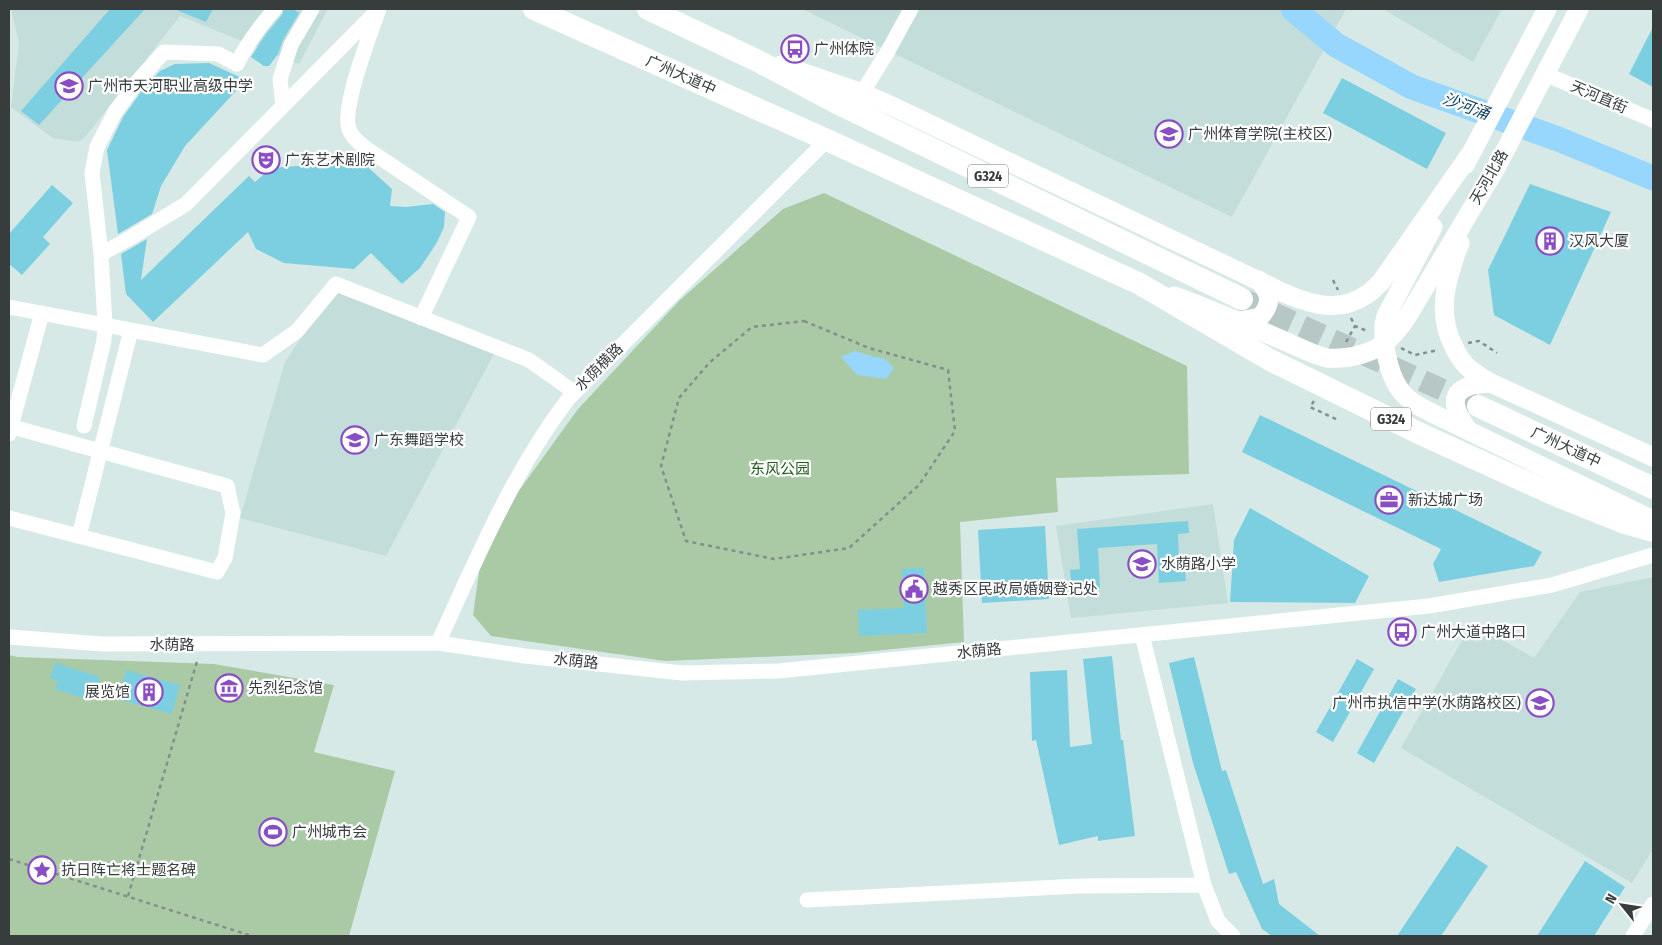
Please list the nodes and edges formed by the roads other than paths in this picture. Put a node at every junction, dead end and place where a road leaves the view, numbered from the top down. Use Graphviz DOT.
graph roads {
  1 [pos="275,9"];
  2 [pos="312,9"];
  3 [pos="379,9"];
  4 [pos="534,9"];
  5 [pos="648,9"];
  6 [pos="911,9"];
  7 [pos="1547,9"];
  8 [pos="1579,9"];
  9 [pos="735,50"];
  10 [pos="1545,74"];
  11 [pos="862,93"];
  12 [pos="283,106"];
  13 [pos="1653,120"];
  14 [pos="827,140"];
  15 [pos="1471,154"];
  16 [pos="1496,168"];
  17 [pos="101,254"];
  18 [pos="1259,280"];
  19 [pos="1140,284"];
  20 [pos="1242,299"];
  21 [pos="9,307"];
  22 [pos="42,313"];
  23 [pos="421,318"];
  24 [pos="1239,321"];
  25 [pos="105,325"];
  26 [pos="131,330"];
  27 [pos="1386,338"];
  28 [pos="1491,383"];
  29 [pos="574,392"];
  30 [pos="1478,406"];
  31 [pos="84,426"];
  32 [pos="10,429"];
  33 [pos="1468,430"];
  34 [pos="100,451"];
  35 [pos="1653,457"];
  36 [pos="1653,488"];
  37 [pos="9,518"];
  38 [pos="1653,520"];
  39 [pos="1653,531"];
  40 [pos="79,536"];
  41 [pos="1653,555"];
  42 [pos="1142,635"];
  43 [pos="9,637"];
  44 [pos="438,643"];
  45 [pos="1204,885"];
  46 [pos="807,900"];
  47 [pos="1653,904"];
  48 [pos="1233,936"];
  49 [pos="1633,936"];
  1 -- 17 [label="street"];
  2 -- 12 [label="street"];
  3 -- 12 [label="street"];
  3 -- 23 [label="street"];
  4 -- 14 [label="highway, 广州大道中 / G324"];
  5 -- 9 [label="highway, G324"];
  6 -- 11 [label="street"];
  7 -- 15 [label="main road, 天河北路"];
  8 -- 10 [label="main road, 天河北路"];
  9 -- 11 [label="main road"];
  9 -- 20 [label="highway, G324"];
  10 -- 13 [label="street, 天河直街"];
  10 -- 16 [label="main road, 天河北路"];
  11 -- 18 [label="main road"];
  12 -- 17 [label="street"];
  14 -- 19 [label="highway, G324"];
  14 -- 29 [label="street, 水荫横路"];
  15 -- 18 [label="main road"];
  15 -- 27 [label="main road, 天河北路"];
  16 -- 27 [label="main road, 天河北路"];
  16 -- 28 [label="main road"];
  17 -- 25 [label="street"];
  18 -- 24 [label="main road"];
  19 -- 24 [label="main road"];
  19 -- 39 [label="highway, G324"];
  21 -- 22 [label="street"];
  22 -- 25 [label="street"];
  22 -- 32 [label="street"];
  23 -- 26 [label="street"];
  23 -- 29 [label="street"];
  24 -- 27 [label="main road"];
  25 -- 26 [label="street"];
  25 -- 31 [label="street"];
  26 -- 34 [label="street"];
  27 -- 33 [label="main road"];
  28 -- 33 [label="main road"];
  28 -- 35 [label="main road"];
  29 -- 44 [label="street, 水荫横路"];
  30 -- 36 [label="highway, 广州大道中"];
  32 -- 34 [label="street"];
  33 -- 38 [label="main road"];
  34 -- 40 [label="street"];
  34 -- 40 [label="street"];
  37 -- 40 [label="street"];
  41 -- 42 [label="street, 水荫路"];
  42 -- 44 [label="street, 水荫路"];
  42 -- 45 [label="street"];
  43 -- 44 [label="street, 水荫路"];
  45 -- 46 [label="street"];
  45 -- 48 [label="street"];
  47 -- 49 [label="street"];
}
